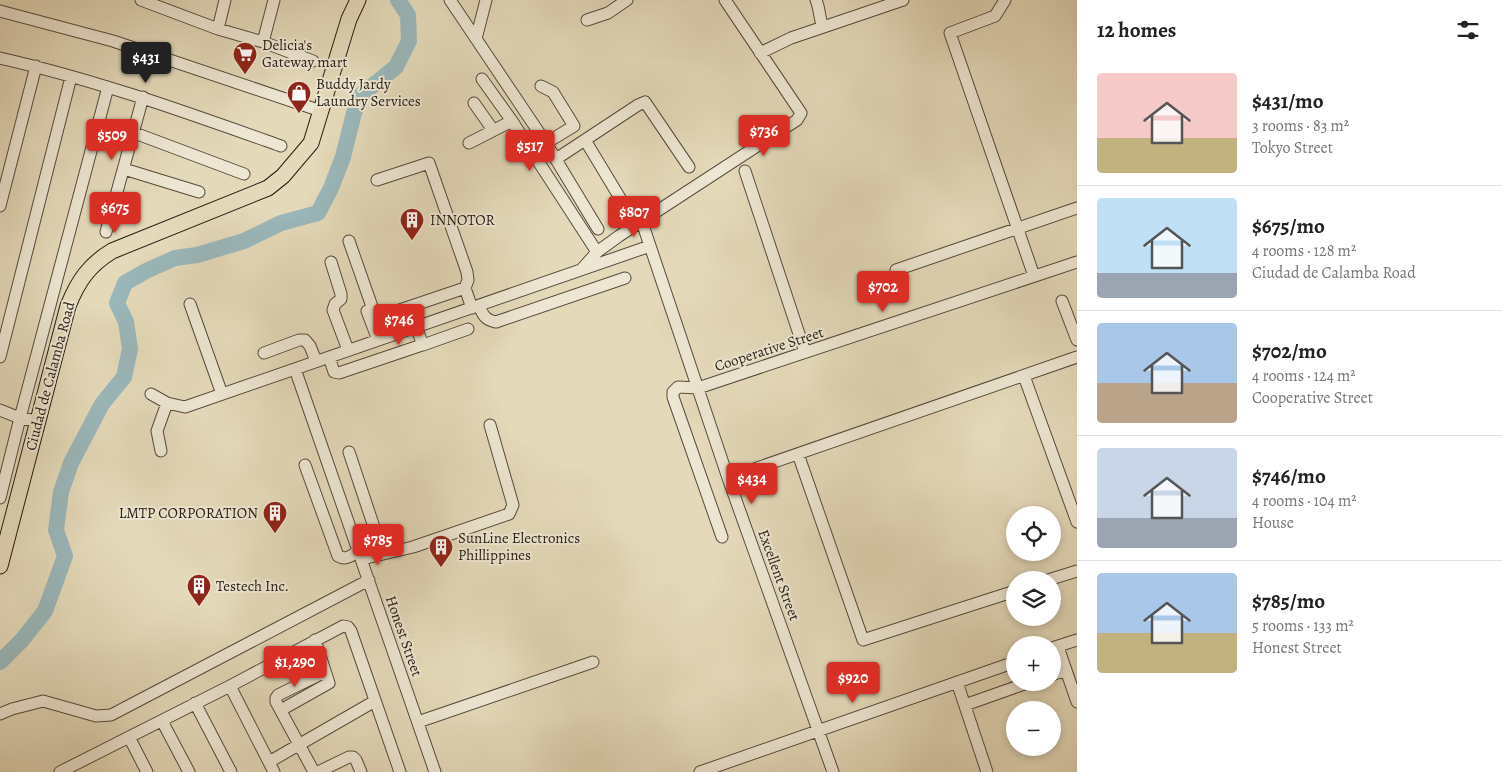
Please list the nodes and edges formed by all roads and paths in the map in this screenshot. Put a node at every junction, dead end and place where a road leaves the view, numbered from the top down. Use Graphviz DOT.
graph roads {
  1 [pos="3,0"];
  2 [pos="141,0"];
  3 [pos="225,0"];
  4 [pos="274,0"];
  5 [pos="358,0"];
  6 [pos="450,0"];
  7 [pos="486,0"];
  8 [pos="627,0"];
  9 [pos="725,0"];
  10 [pos="816,0"];
  11 [pos="904,0"];
  12 [pos="1005,0"];
  13 [pos="168,4"];
  14 [pos="0,11"];
  15 [pos="587,20"];
  16 [pos="823,28"];
  17 [pos="218,29"];
  18 [pos="476,39"];
  19 [pos="263,42"];
  20 [pos="760,53"];
  21 [pos="0,58"];
  22 [pos="313,61"];
  23 [pos="36,66"];
  24 [pos="71,77"];
  25 [pos="482,79"];
  26 [pos="108,86"];
  27 [pos="540,86"];
  28 [pos="143,97"];
  29 [pos="474,103"];
  30 [pos="321,111"];
  31 [pos="512,121"];
  32 [pos="493,130"];
  33 [pos="132,132"];
  34 [pos="584,140"];
  35 [pos="469,143"];
  36 [pos="546,143"];
  37 [pos="281,146"];
  38 [pos="556,159"];
  39 [pos="689,167"];
  40 [pos="124,169"];
  41 [pos="745,171"];
  42 [pos="244,174"];
  43 [pos="378,180"];
  44 [pos="199,192"];
  45 [pos="0,206"];
  46 [pos="621,208"];
  47 [pos="1077,208"];
  48 [pos="642,222"];
  49 [pos="1018,228"];
  50 [pos="598,229"];
  51 [pos="106,232"];
  52 [pos="650,246"];
  53 [pos="597,252"];
  54 [pos="331,262"];
  55 [pos="1077,262"];
  56 [pos="581,270"];
  57 [pos="896,270"];
  58 [pos="1034,276"];
  59 [pos="624,278"];
  60 [pos="465,288"];
  61 [pos="1062,301"];
  62 [pos="190,304"];
  63 [pos="475,307"];
  64 [pos="392,313"];
  65 [pos="416,327"];
  66 [pos="468,329"];
  67 [pos="398,333"];
  68 [pos="1077,340"];
  69 [pos="373,341"];
  70 [pos="423,344"];
  71 [pos="348,350"];
  72 [pos="805,352"];
  73 [pos="264,353"];
  74 [pos="0,357"];
  75 [pos="328,357"];
  76 [pos="1077,357"];
  77 [pos="375,360"];
  78 [pos="316,361"];
  79 [pos="295,369"];
  80 [pos="1024,376"];
  81 [pos="698,388"];
  82 [pos="151,394"];
  83 [pos="222,394"];
  84 [pos="167,403"];
  85 [pos="0,410"];
  86 [pos="20,418"];
  87 [pos="38,421"];
  88 [pos="490,425"];
  89 [pos="161,451"];
  90 [pos="349,452"];
  91 [pos="798,454"];
  92 [pos="306,465"];
  93 [pos="728,478"];
  94 [pos="0,498"];
  95 [pos="365,500"];
  96 [pos="343,506"];
  97 [pos="1077,522"];
  98 [pos="722,537"];
  99 [pos="383,554"];
  100 [pos="361,555"];
  101 [pos="0,566"];
  102 [pos="1077,571"];
  103 [pos="1061,576"];
  104 [pos="369,580"];
  105 [pos="1006,594"];
  106 [pos="315,640"];
  107 [pos="1077,640"];
  108 [pos="1061,646"];
  109 [pos="1061,660"];
  110 [pos="593,662"];
  111 [pos="1006,665"];
  112 [pos="1066,670"];
  113 [pos="1061,672"];
  114 [pos="957,682"];
  115 [pos="230,686"];
  116 [pos="1006,690"];
  117 [pos="375,701"];
  118 [pos="1077,702"];
  119 [pos="195,703"];
  120 [pos="965,705"];
  121 [pos="0,714"];
  122 [pos="162,721"];
  123 [pos="418,722"];
  124 [pos="818,730"];
  125 [pos="129,737"];
  126 [pos="300,746"];
  127 [pos="272,767"];
  128 [pos="359,771"];
  129 [pos="60,772"];
  130 [pos="148,772"];
  131 [pos="189,772"];
  132 [pos="231,772"];
  133 [pos="314,772"];
  134 [pos="318,772"];
  135 [pos="400,772"];
  136 [pos="435,772"];
  137 [pos="700,772"];
  138 [pos="833,772"];
  139 [pos="987,772"];
  1 -- 14 [label="street"];
  2 -- 13 [label="street"];
  3 -- 17 [label="street"];
  4 -- 19 [label="street"];
  5 -- 30 [label="main road, Ciudad de Calamba Road"];
  6 -- 18 [label="street"];
  7 -- 18 [label="street"];
  8 -- 15 [label="street"];
  9 -- 20 [label="street"];
  10 -- 16 [label="street"];
  11 -- 16 [label="street"];
  12 -- 49 [label="street"];
  13 -- 17 [label="street"];
  14 -- 30 [label="street"];
  16 -- 20 [label="street"];
  17 -- 19 [label="street"];
  18 -- 36 [label="street"];
  19 -- 22 [label="street"];
  20 -- 48 [label="street"];
  21 -- 23 [label="street"];
  23 -- 24 [label="street"];
  23 -- 45 [label="street"];
  24 -- 26 [label="street"];
  24 -- 74 [label="street"];
  25 -- 31 [label="street"];
  26 -- 28 [label="street"];
  26 -- 86 [label="street"];
  27 -- 36 [label="street"];
  28 -- 33 [label="street"];
  28 -- 37 [label="street"];
  29 -- 32 [label="street"];
  30 -- 87 [label="main road, Ciudad de Calamba Road"];
  31 -- 32 [label="street"];
  31 -- 53 [label="street"];
  32 -- 35 [label="street"];
  33 -- 40 [label="street"];
  33 -- 42 [label="street"];
  34 -- 38 [label="street"];
  34 -- 39 [label="street"];
  34 -- 46 [label="street"];
  36 -- 38 [label="street"];
  38 -- 50 [label="street"];
  40 -- 44 [label="street"];
  40 -- 51 [label="street"];
  41 -- 72 [label="street"];
  43 -- 60 [label="street"];
  47 -- 49 [label="street"];
  48 -- 52 [label="street, Excellent Street"];
  48 -- 53 [label="street"];
  49 -- 57 [label="street"];
  49 -- 58 [label="street"];
  52 -- 56 [label="street"];
  52 -- 81 [label="street, Excellent Street"];
  53 -- 56 [label="street"];
  54 -- 71 [label="street"];
  55 -- 58 [label="street, Cooperative Street"];
  56 -- 63 [label="street"];
  58 -- 72 [label="street, Cooperative Street"];
  59 -- 63 [label="street"];
  60 -- 63 [label="street"];
  60 -- 64 [label="street"];
  61 -- 68 [label="street"];
  62 -- 83 [label="street"];
  63 -- 65 [label="street"];
  64 -- 67 [label="street"];
  64 -- 69 [label="street"];
  65 -- 67 [label="street"];
  65 -- 70 [label="street"];
  66 -- 70 [label="street"];
  67 -- 69 [label="street"];
  69 -- 71 [label="street"];
  69 -- 77 [label="street"];
  70 -- 77 [label="street"];
  71 -- 75 [label="street"];
  72 -- 81 [label="street, Cooperative Street"];
  73 -- 78 [label="street"];
  75 -- 77 [label="street"];
  75 -- 78 [label="street"];
  76 -- 80 [label="street"];
  78 -- 79 [label="street"];
  79 -- 83 [label="street"];
  79 -- 96 [label="street, Honest Street"];
  80 -- 91 [label="street"];
  80 -- 97 [label="street"];
  81 -- 93 [label="street, Excellent Street"];
  81 -- 98 [label="street, Cooperative Street"];
  82 -- 84 [label="street"];
  83 -- 84 [label="street"];
  84 -- 89 [label="street"];
  85 -- 86 [label="street"];
  86 -- 87 [label="street"];
  86 -- 94 [label="street"];
  87 -- 101 [label="main road, Ciudad de Calamba Road"];
  88 -- 99 [label="street"];
  90 -- 95 [label="street"];
  91 -- 93 [label="street"];
  91 -- 105 [label="street"];
  92 -- 100 [label="street"];
  93 -- 124 [label="street, Excellent Street"];
  95 -- 96 [label="street"];
  95 -- 99 [label="street"];
  96 -- 100 [label="street, Honest Street"];
  99 -- 100 [label="street"];
  100 -- 104 [label="street, Honest Street"];
  102 -- 103 [label="street"];
  104 -- 121 [label="street"];
  104 -- 123 [label="street, Honest Street"];
  106 -- 115 [label="street"];
  106 -- 117 [label="street"];
  106 -- 126 [label="street"];
  107 -- 108 [label="street"];
  109 -- 112 [label="street"];
  110 -- 123 [label="street"];
  111 -- 114 [label="street"];
  112 -- 113 [label="street"];
  112 -- 118 [label="street"];
  114 -- 120 [label="street"];
  114 -- 124 [label="street"];
  115 -- 119 [label="street"];
  115 -- 127 [label="street"];
  116 -- 120 [label="street"];
  117 -- 126 [label="street"];
  117 -- 135 [label="street"];
  119 -- 122 [label="street"];
  119 -- 132 [label="street"];
  120 -- 139 [label="street"];
  122 -- 125 [label="street"];
  122 -- 131 [label="street"];
  123 -- 136 [label="street, Honest Street"];
  124 -- 137 [label="street"];
  124 -- 138 [label="street, Excellent Street"];
  125 -- 129 [label="street"];
  125 -- 130 [label="street"];
  126 -- 127 [label="street"];
  126 -- 133 [label="street"];
  128 -- 134 [label="street"];
}
